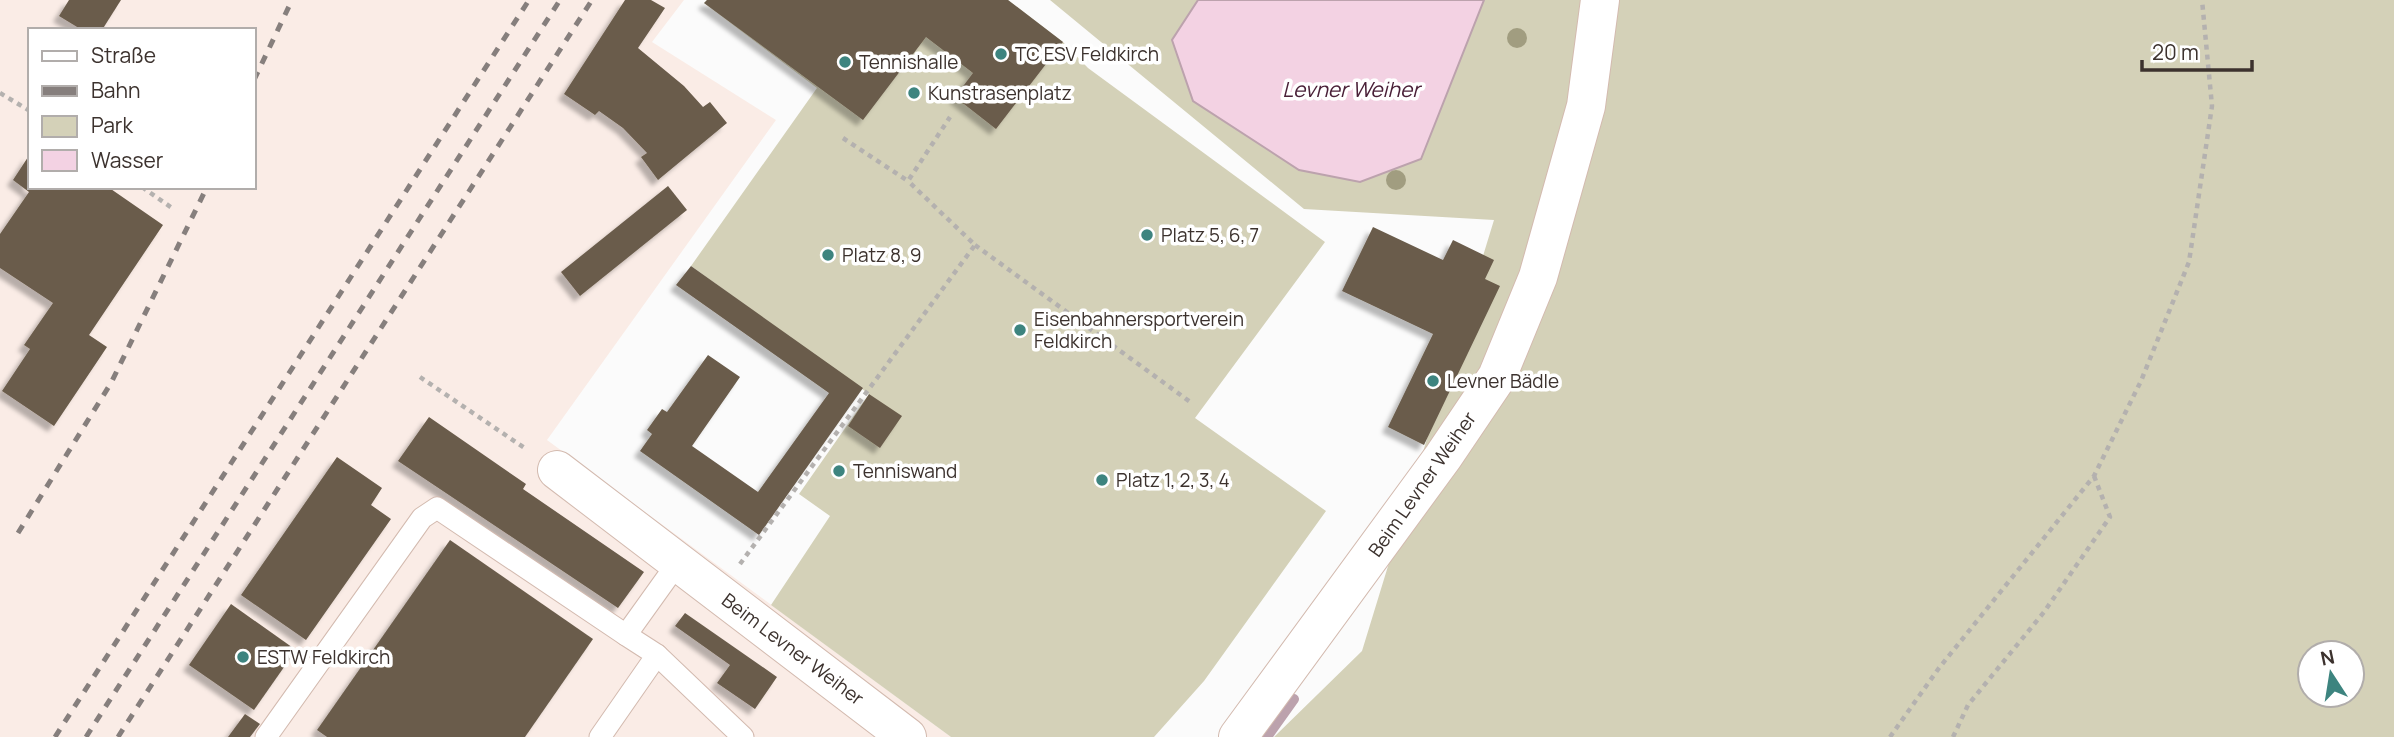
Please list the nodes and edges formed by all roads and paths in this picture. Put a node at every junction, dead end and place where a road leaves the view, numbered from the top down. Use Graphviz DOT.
graph roads {
  1 [pos="1600,0"];
  2 [pos="2202,0"];
  3 [pos="0,93"];
  4 [pos="28,110"];
  5 [pos="950,117"];
  6 [pos="843,138"];
  7 [pos="908,181"];
  8 [pos="145,189"];
  9 [pos="172,208"];
  10 [pos="975,245"];
  11 [pos="420,377"];
  12 [pos="1193,404"];
  13 [pos="557,470"];
  14 [pos="2094,476"];
  15 [pos="679,561"];
  16 [pos="719,593"];
  17 [pos="626,635"];
  18 [pos="657,655"];
  19 [pos="266,737"];
  20 [pos="600,737"];
  21 [pos="743,737"];
  22 [pos="907,737"];
  23 [pos="1238,737"];
  24 [pos="1891,737"];
  25 [pos="1953,737"];
  1 -- 23 [label="street, Beim Levner Weiher"];
  2 -- 14 [label="path"];
  3 -- 4 [label="path"];
  5 -- 7 [label="path"];
  6 -- 7 [label="path"];
  7 -- 10 [label="path"];
  8 -- 9 [label="path"];
  10 -- 12 [label="path"];
  10 -- 16 [label="path"];
  11 -- 13 [label="path"];
  13 -- 15 [label="street, Beim Levner Weiher"];
  14 -- 24 [label="path"];
  14 -- 25 [label="path"];
  15 -- 16 [label="street, Beim Levner Weiher"];
  15 -- 17 [label="lane"];
  16 -- 22 [label="street, Beim Levner Weiher"];
  17 -- 18 [label="lane"];
  17 -- 19 [label="lane"];
  18 -- 20 [label="lane"];
  18 -- 21 [label="lane"];
}
